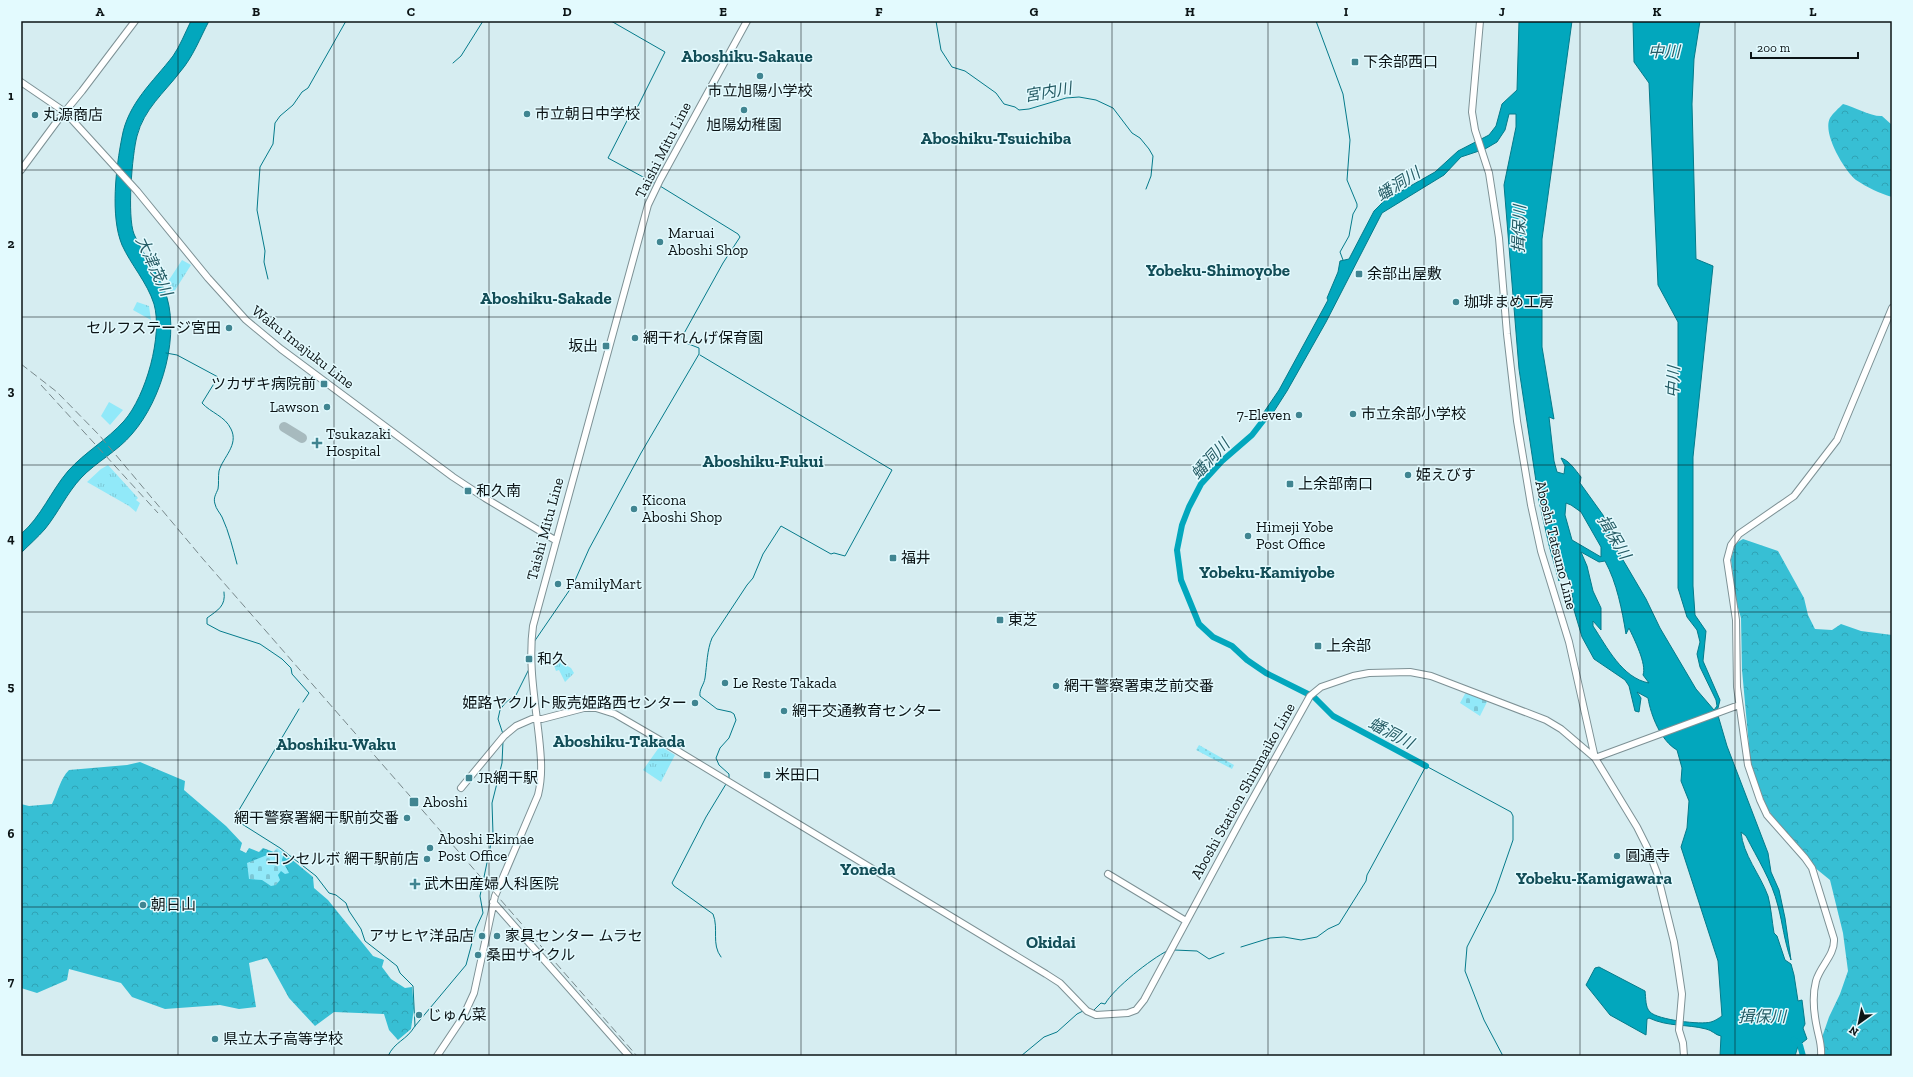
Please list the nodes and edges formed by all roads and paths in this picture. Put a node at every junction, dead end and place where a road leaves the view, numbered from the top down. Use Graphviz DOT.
graph roads {
  1 [pos="135,21"];
  2 [pos="747,21"];
  3 [pos="1480,21"];
  4 [pos="21,82"];
  5 [pos="65,112"];
  6 [pos="21,170"];
  7 [pos="1892,308"];
  8 [pos="555,540"];
  9 [pos="1737,706"];
  10 [pos="537,719"];
  11 [pos="1597,758"];
  12 [pos="461,788"];
  13 [pos="1108,874"];
  14 [pos="493,902"];
  15 [pos="1186,921"];
  16 [pos="437,1056"];
  17 [pos="629,1056"];
  18 [pos="1684,1056"];
  19 [pos="1821,1056"];
  1 -- 5 [label="main road"];
  2 -- 8 [label="main road, Taishi Mitu Line"];
  3 -- 11 [label="main road, Aboshi Tatsuno Line"];
  4 -- 5 [label="main road, Waku Imajuku Line"];
  5 -- 6 [label="main road"];
  5 -- 8 [label="main road, Waku Imajuku Line"];
  7 -- 9 [label="main road"];
  8 -- 10 [label="main road, Taishi Mitu Line"];
  9 -- 11 [label="main road"];
  9 -- 19 [label="main road"];
  10 -- 12 [label="main road, Aboshi Station Shinmaiko Line"];
  10 -- 14 [label="main road, Taishi Mitu Line"];
  10 -- 15 [label="main road, Aboshi Station Shinmaiko Line"];
  11 -- 15 [label="main road, Aboshi Station Shinmaiko Line"];
  11 -- 18 [label="main road, Aboshi Tatsuno Line"];
  13 -- 15 [label="main road"];
  14 -- 16 [label="main road, Taishi Mitu Line"];
  14 -- 17 [label="main road"];
}
